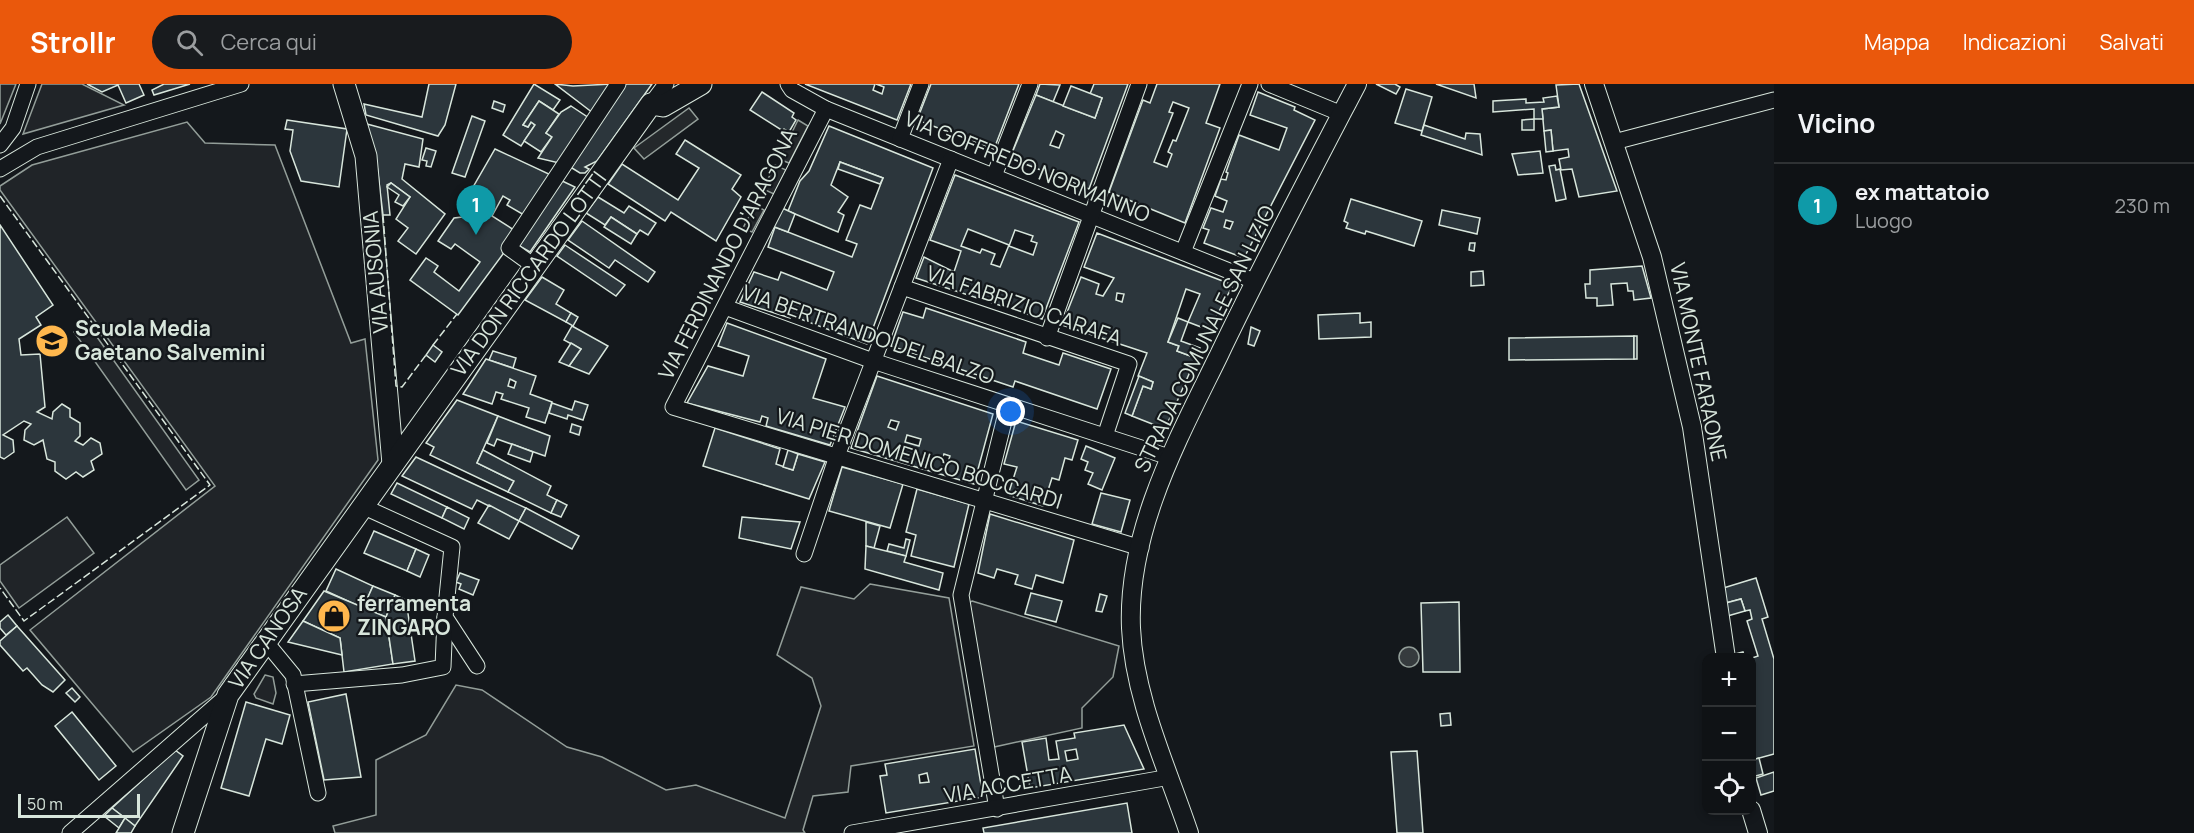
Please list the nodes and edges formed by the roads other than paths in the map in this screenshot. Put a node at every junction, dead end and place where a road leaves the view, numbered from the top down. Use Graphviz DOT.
graph roads {
  1 [pos="28,84"];
  2 [pos="241,84"];
  3 [pos="344,84"];
  4 [pos="618,84"];
  5 [pos="666,84"];
  6 [pos="701,84"];
  7 [pos="788,84"];
  8 [pos="921,84"];
  9 [pos="1030,84"];
  10 [pos="1139,84"];
  11 [pos="1250,84"];
  12 [pos="1269,84"];
  13 [pos="1357,84"];
  14 [pos="1594,84"];
  15 [pos="1774,100"];
  16 [pos="651,104"];
  17 [pos="826,109"];
  18 [pos="1342,114"];
  19 [pos="900,139"];
  20 [pos="1614,142"];
  21 [pos="0,146"];
  22 [pos="951,159"];
  23 [pos="0,169"];
  24 [pos="994,176"];
  25 [pos="1091,215"];
  26 [pos="1183,252"];
  27 [pos="534,266"];
  28 [pos="1254,281"];
  29 [pos="902,287"];
  30 [pos="725,306"];
  31 [pos="1047,338"];
  32 [pos="873,361"];
  33 [pos="1008,405"];
  34 [pos="685,410"];
  35 [pos="1105,436"];
  36 [pos="837,456"];
  37 [pos="1169,457"];
  38 [pos="393,464"];
  39 [pos="984,500"];
  40 [pos="362,507"];
  41 [pos="1141,548"];
  42 [pos="804,554"];
  43 [pos="445,617"];
  44 [pos="266,641"];
  45 [pos="1725,653"];
  46 [pos="477,666"];
  47 [pos="294,684"];
  48 [pos="228,695"];
  49 [pos="1170,777"];
  50 [pos="318,793"];
  51 [pos="997,809"];
  52 [pos="1753,815"];
  53 [pos="852,832"];
  54 [pos="70,833"];
  55 [pos="183,833"];
  56 [pos="1189,833"];
  57 [pos="1758,833"];
  1 -- 21 [label="street"];
  2 -- 23 [label="street"];
  3 -- 38 [label="main road, VIA AUSONIA"];
  4 -- 27 [label="street"];
  5 -- 16 [label="street, VIA DON RICCARDO LOTTI"];
  6 -- 16 [label="main road"];
  7 -- 17 [label="street, VIA GOFFREDO NORMANNO"];
  8 -- 19 [label="street"];
  9 -- 24 [label="street"];
  10 -- 25 [label="street"];
  11 -- 26 [label="street"];
  12 -- 18 [label="street"];
  13 -- 18 [label="street, STRADA COMUNALE SAN LIZIO"];
  14 -- 20 [label="street, VIA MONTE FARAONE"];
  15 -- 20 [label="street"];
  16 -- 27 [label="main road, VIA DON RICCARDO LOTTI"];
  17 -- 19 [label="street, VIA GOFFREDO NORMANNO"];
  17 -- 30 [label="street, VIA FERDINANDO D'ARAGONA"];
  18 -- 28 [label="street, STRADA COMUNALE SAN LIZIO"];
  19 -- 22 [label="street, VIA GOFFREDO NORMANNO"];
  20 -- 45 [label="street, VIA MONTE FARAONE"];
  22 -- 24 [label="street, VIA GOFFREDO NORMANNO"];
  22 -- 29 [label="street"];
  24 -- 25 [label="street, VIA GOFFREDO NORMANNO"];
  25 -- 26 [label="street, VIA GOFFREDO NORMANNO"];
  25 -- 31 [label="street"];
  26 -- 28 [label="street, VIA GOFFREDO NORMANNO"];
  27 -- 38 [label="main road, VIA DON RICCARDO LOTTI"];
  28 -- 37 [label="street, STRADA COMUNALE SAN LIZIO"];
  29 -- 31 [label="street, VIA FABRIZIO CARAFA"];
  29 -- 32 [label="street"];
  30 -- 32 [label="street, VIA BERTRANDO DEL BALZO"];
  30 -- 34 [label="street, VIA FERDINANDO D'ARAGONA"];
  31 -- 35 [label="street, VIA FABRIZIO CARAFA"];
  32 -- 33 [label="street, VIA BERTRANDO DEL BALZO"];
  32 -- 36 [label="street"];
  33 -- 35 [label="street, VIA BERTRANDO DEL BALZO"];
  33 -- 39 [label="street"];
  34 -- 36 [label="street, VIA PIER DOMENICO BOCCARDI"];
  35 -- 37 [label="street, VIA BERTRANDO DEL BALZO"];
  36 -- 39 [label="street, VIA PIER DOMENICO BOCCARDI"];
  36 -- 42 [label="street"];
  37 -- 41 [label="street, STRADA COMUNALE SAN LIZIO"];
  38 -- 40 [label="main road, VIA CANOSA"];
  39 -- 41 [label="street, VIA PIER DOMENICO BOCCARDI"];
  39 -- 51 [label="street"];
  40 -- 43 [label="street"];
  40 -- 44 [label="main road, VIA CANOSA"];
  41 -- 49 [label="street, STRADA COMUNALE SAN LIZIO"];
  43 -- 46 [label="street"];
  43 -- 47 [label="street"];
  44 -- 47 [label="street"];
  44 -- 48 [label="main road, VIA CANOSA"];
  47 -- 50 [label="street"];
  48 -- 54 [label="street"];
  48 -- 55 [label="main road, VIA CANOSA"];
  49 -- 51 [label="street, VIA ACCETTA"];
  49 -- 56 [label="street, STRADA COMUNALE SAN LIZIO"];
  51 -- 53 [label="street, VIA ACCETTA"];
  52 -- 57 [label="street"];
}
